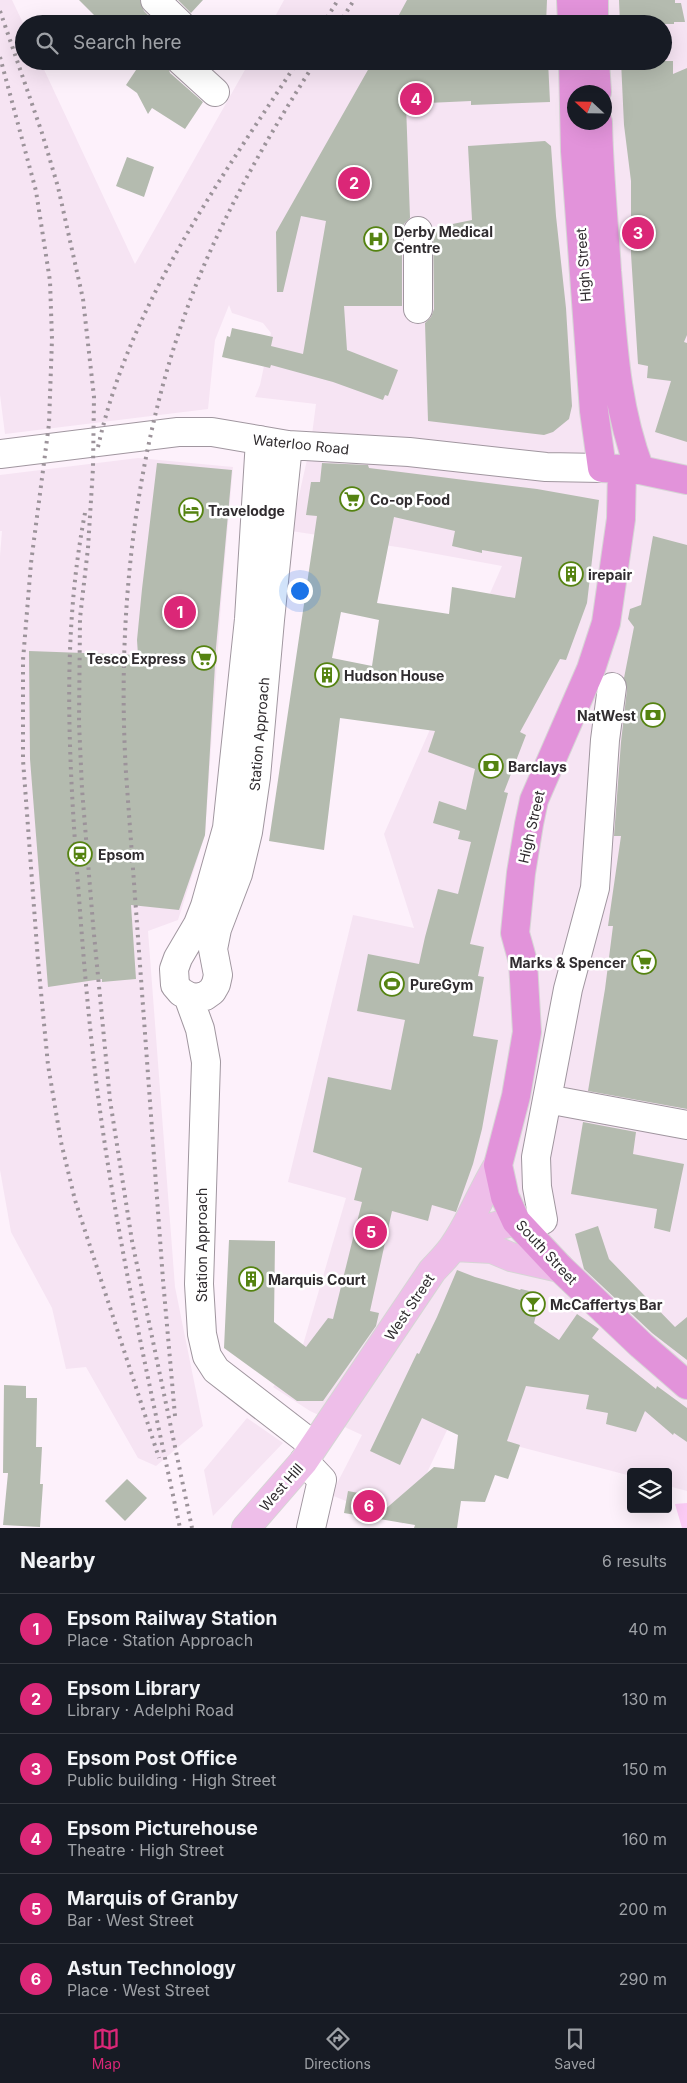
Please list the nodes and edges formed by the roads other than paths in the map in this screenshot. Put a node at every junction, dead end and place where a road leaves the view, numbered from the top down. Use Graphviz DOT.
graph roads {
  1 [pos="155,0"];
  2 [pos="571,0"];
  3 [pos="594,0"];
  4 [pos="171,15"];
  5 [pos="572,15"];
  6 [pos="594,15"];
  7 [pos="191,70"];
  8 [pos="573,70"];
  9 [pos="596,70"];
  10 [pos="597,85"];
  11 [pos="215,92"];
  12 [pos="599,130"];
  13 [pos="418,231"];
  14 [pos="418,309"];
  15 [pos="260,440"];
  16 [pos="288,445"];
  17 [pos="0,454"];
  18 [pos="621,469"];
  19 [pos="687,480"];
  20 [pos="612,687"];
  21 [pos="188,996"];
  22 [pos="547,1098"];
  23 [pos="687,1125"];
  24 [pos="498,1165"];
  25 [pos="543,1220"];
  26 [pos="516,1221"];
  27 [pos="458,1241"];
  28 [pos="560,1268"];
  29 [pos="687,1385"];
  30 [pos="309,1453"];
  31 [pos="246,1528"];
  32 [pos="311,1528"];
  1 -- 4 [label="street"];
  2 -- 5 [label="highway"];
  3 -- 6 [label="highway"];
  7 -- 11 [label="street"];
  8 -- 18 [label="highway, High Street"];
  9 -- 10 [label="highway"];
  12 -- 18 [label="highway, High Street"];
  13 -- 14 [label="street"];
  15 -- 16 [label="street, Waterloo Road"];
  15 -- 17 [label="street, Waterloo Road"];
  15 -- 21 [label="street, Station Approach"];
  16 -- 18 [label="street, Waterloo Road"];
  16 -- 21 [label="street, Station Approach"];
  18 -- 19 [label="highway"];
  18 -- 24 [label="highway, High Street"];
  20 -- 22 [label="street"];
  21 -- 30 [label="street, Station Approach"];
  22 -- 23 [label="street"];
  22 -- 25 [label="street"];
  24 -- 26 [label="highway, South Street"];
  24 -- 27 [label="main road, West Street"];
  26 -- 27 [label="main road"];
  26 -- 28 [label="highway, South Street"];
  27 -- 28 [label="main road"];
  27 -- 30 [label="main road, West Street"];
  28 -- 29 [label="highway, South Street"];
  30 -- 31 [label="main road, West Hill"];
  30 -- 32 [label="street"];
}
